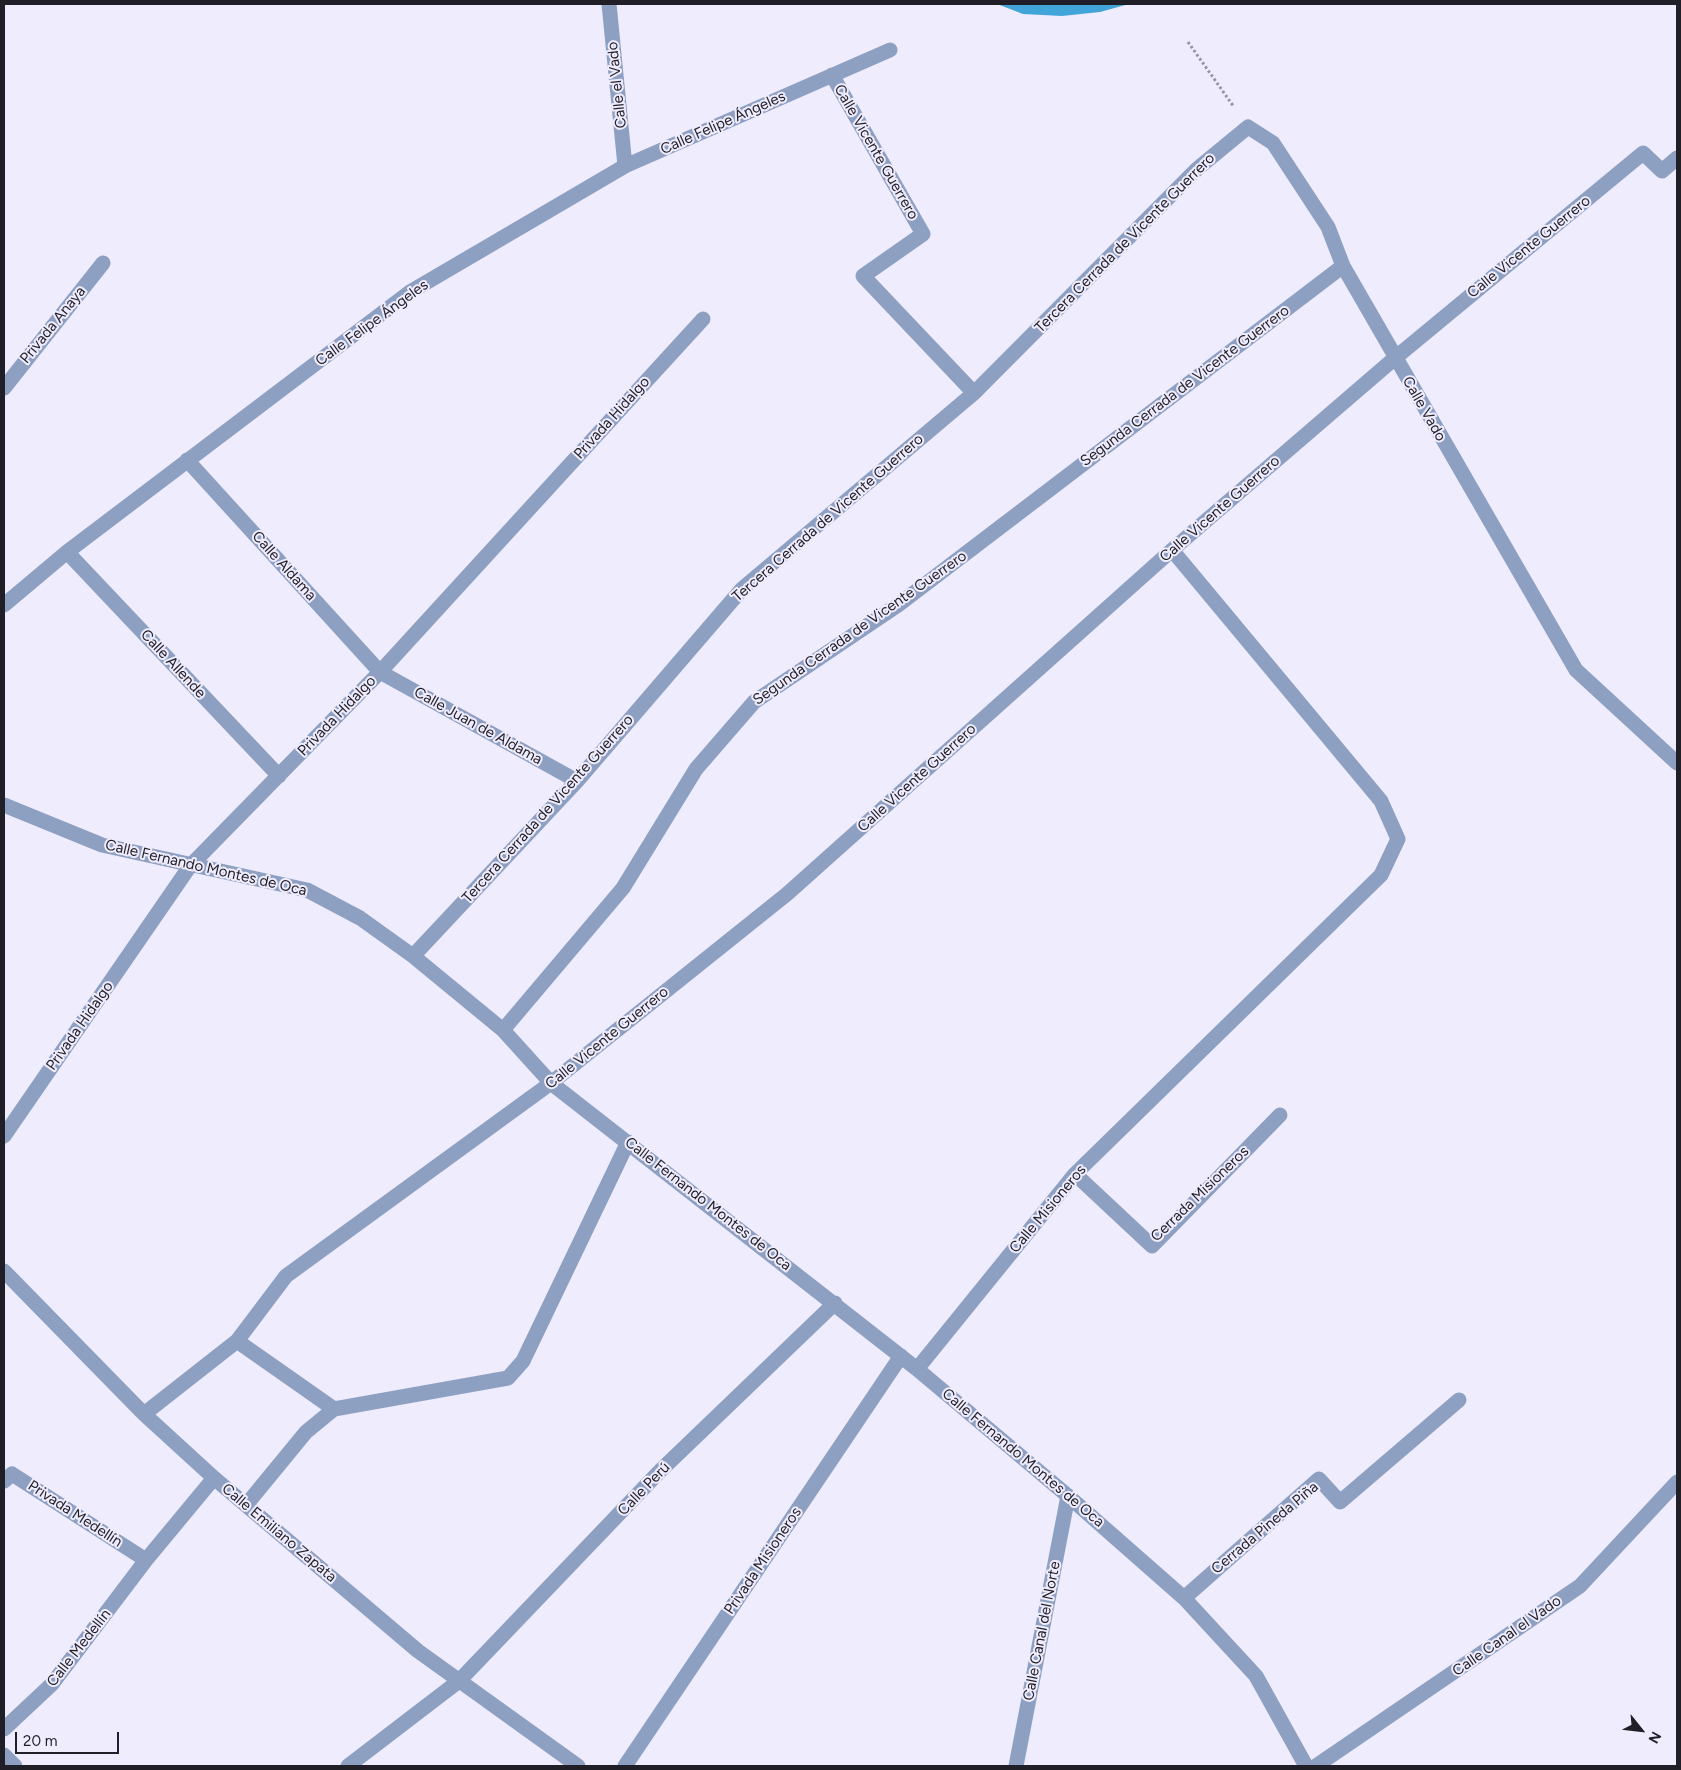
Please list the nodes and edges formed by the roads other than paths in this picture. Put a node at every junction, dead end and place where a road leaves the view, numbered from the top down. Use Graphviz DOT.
graph roads {
  1 [pos="609,4"];
  2 [pos="890,50"];
  3 [pos="832,75"];
  4 [pos="1248,128"];
  5 [pos="1677,158"];
  6 [pos="626,166"];
  7 [pos="103,263"];
  8 [pos="1343,266"];
  9 [pos="703,319"];
  10 [pos="1395,358"];
  11 [pos="4,388"];
  12 [pos="974,393"];
  13 [pos="187,460"];
  14 [pos="1172,550"];
  15 [pos="67,552"];
  16 [pos="4,605"];
  17 [pos="380,672"];
  18 [pos="1677,763"];
  19 [pos="279,776"];
  20 [pos="577,781"];
  21 [pos="4,806"];
  22 [pos="190,866"];
  23 [pos="413,956"];
  24 [pos="503,1030"];
  25 [pos="551,1083"];
  26 [pos="1280,1114"];
  27 [pos="4,1136"];
  28 [pos="628,1142"];
  29 [pos="1075,1174"];
  30 [pos="4,1271"];
  31 [pos="835,1303"];
  32 [pos="237,1340"];
  33 [pos="901,1356"];
  34 [pos="917,1369"];
  35 [pos="1459,1400"];
  36 [pos="334,1409"];
  37 [pos="144,1414"];
  38 [pos="214,1478"];
  39 [pos="4,1481"];
  40 [pos="1677,1482"];
  41 [pos="1068,1496"];
  42 [pos="246,1505"];
  43 [pos="146,1560"];
  44 [pos="1184,1598"];
  45 [pos="459,1681"];
  46 [pos="4,1730"];
  47 [pos="4,1755"];
  48 [pos="15,1766"];
  49 [pos="348,1766"];
  50 [pos="578,1766"];
  51 [pos="625,1766"];
  52 [pos="1016,1766"];
  53 [pos="1306,1766"];
  54 [pos="1316,1766"];
  1 -- 6 [label="street, Calle el Vado"];
  2 -- 3 [label="street"];
  3 -- 6 [label="street, Calle Felipe Ángeles"];
  3 -- 12 [label="street, Calle Vicente Guerrero"];
  4 -- 8 [label="street, Calle Vado"];
  4 -- 12 [label="street, Tercera Cerrada de Vicente Guerrero"];
  5 -- 10 [label="street, Calle Vicente Guerrero"];
  6 -- 13 [label="street, Calle Felipe Ángeles"];
  7 -- 11 [label="street, Privada Anaya"];
  8 -- 10 [label="street, Calle Vado"];
  8 -- 24 [label="street, Segunda Cerrada de Vicente Guerrero"];
  9 -- 17 [label="street, Privada Hidalgo"];
  10 -- 14 [label="street, Calle Vicente Guerrero"];
  10 -- 18 [label="street, Calle Vado"];
  12 -- 20 [label="street, Tercera Cerrada de Vicente Guerrero"];
  13 -- 15 [label="street, Calle Felipe Ángeles"];
  13 -- 17 [label="street, Calle Aldama"];
  14 -- 25 [label="street, Calle Vicente Guerrero"];
  14 -- 29 [label="street, Calle Misioneros"];
  15 -- 16 [label="street, Calle Felipe Ángeles"];
  15 -- 19 [label="street, Calle Allende"];
  17 -- 19 [label="street, Privada Hidalgo"];
  17 -- 20 [label="street, Calle Juan de Aldama"];
  19 -- 22 [label="street, Privada Hidalgo"];
  20 -- 23 [label="street, Tercera Cerrada de Vicente Guerrero"];
  21 -- 22 [label="street, Calle Fernando Montes de Oca"];
  22 -- 23 [label="street, Calle Fernando Montes de Oca"];
  22 -- 27 [label="street, Privada Hidalgo"];
  23 -- 24 [label="street, Calle Fernando Montes de Oca"];
  24 -- 25 [label="street, Calle Fernando Montes de Oca"];
  25 -- 28 [label="street, Calle Fernando Montes de Oca"];
  25 -- 32 [label="street, Calle Vicente Guerrero"];
  26 -- 29 [label="street, Cerrada Misioneros"];
  28 -- 31 [label="street, Calle Fernando Montes de Oca"];
  28 -- 36 [label="street"];
  29 -- 34 [label="street, Calle Misioneros"];
  30 -- 37 [label="street, Calle Emiliano Zapata"];
  31 -- 33 [label="street, Calle Fernando Montes de Oca"];
  31 -- 45 [label="street, Calle Perú"];
  32 -- 36 [label="street"];
  32 -- 37 [label="street, Calle Vicente Guerrero"];
  33 -- 34 [label="street, Calle Fernando Montes de Oca"];
  33 -- 51 [label="street, Privada Misioneros"];
  34 -- 41 [label="street, Calle Fernando Montes de Oca"];
  35 -- 44 [label="street, Cerrada Pineda Piña"];
  36 -- 42 [label="street"];
  37 -- 38 [label="street, Calle Emiliano Zapata"];
  38 -- 42 [label="street, Calle Emiliano Zapata"];
  38 -- 43 [label="street, Calle Medellín"];
  39 -- 43 [label="street, Privada Medellín"];
  40 -- 54 [label="street, Calle Canal el Vado"];
  41 -- 44 [label="street, Calle Fernando Montes de Oca"];
  41 -- 52 [label="street, Calle Canal del Norte"];
  42 -- 45 [label="street, Calle Emiliano Zapata"];
  43 -- 46 [label="street, Calle Medellín"];
  44 -- 53 [label="street, Calle Fernando Montes de Oca"];
  45 -- 49 [label="street, Calle Perú"];
  45 -- 50 [label="street, Calle Emiliano Zapata"];
  47 -- 48 [label="street"];
}
